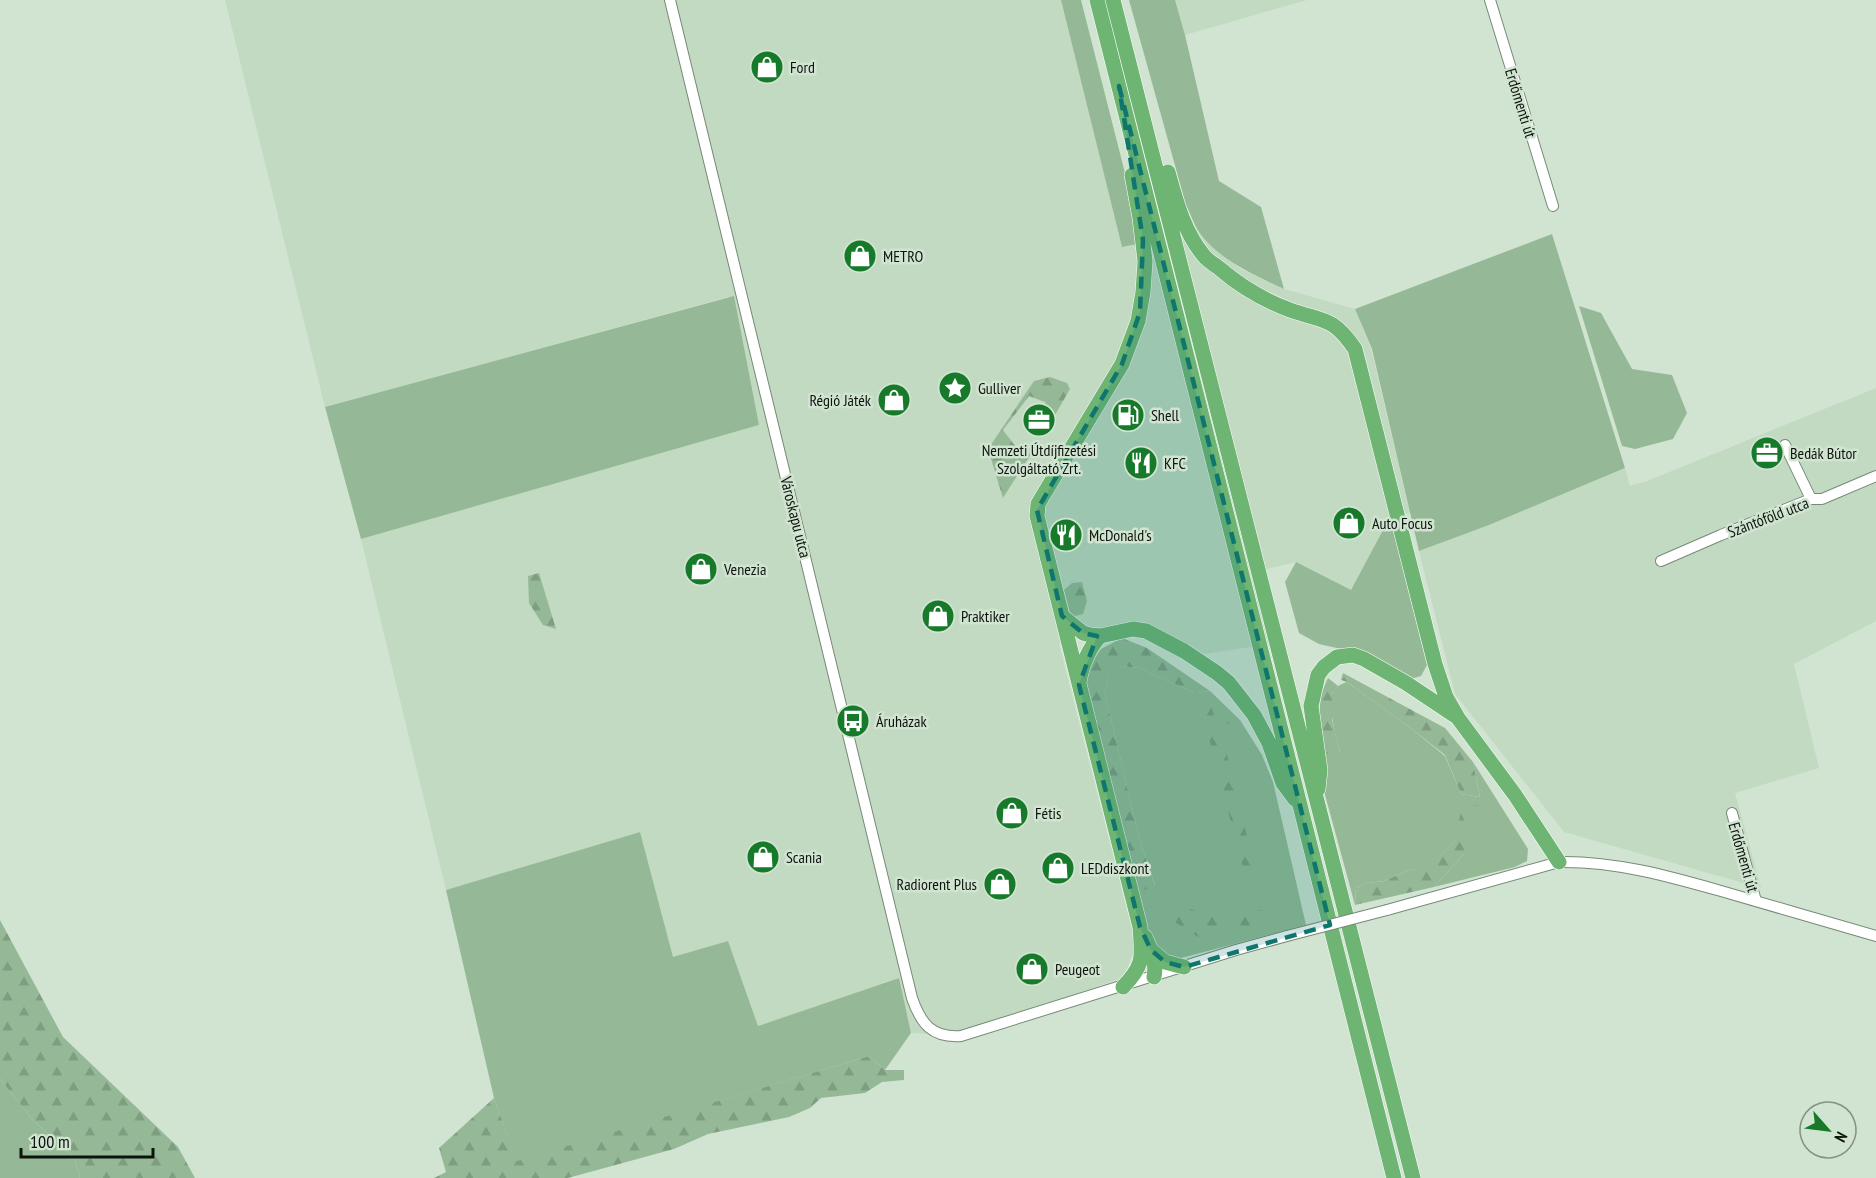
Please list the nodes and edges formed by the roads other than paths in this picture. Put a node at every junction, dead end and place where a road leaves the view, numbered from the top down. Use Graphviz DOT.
graph roads {
  1 [pos="670,0"];
  2 [pos="1097,0"];
  3 [pos="1113,0"];
  4 [pos="1490,0"];
  5 [pos="1119,86"];
  6 [pos="1138,93"];
  7 [pos="1553,206"];
  8 [pos="1785,446"];
  9 [pos="1876,476"];
  10 [pos="1811,500"];
  11 [pos="1661,561"];
  12 [pos="1062,616"];
  13 [pos="1095,638"];
  14 [pos="1069,646"];
  15 [pos="1433,669"];
  16 [pos="1406,683"];
  17 [pos="1079,685"];
  18 [pos="1435,702"];
  19 [pos="1458,718"];
  20 [pos="1317,801"];
  21 [pos="1301,808"];
  22 [pos="1732,813"];
  23 [pos="1559,862"];
  24 [pos="1756,901"];
  25 [pos="1876,936"];
  26 [pos="1146,953"];
  27 [pos="1184,967"];
  28 [pos="1154,977"];
  29 [pos="1123,987"];
  30 [pos="1394,1178"];
  31 [pos="1413,1178"];
  1 -- 29 [label="street, Városkapu utca"];
  2 -- 5 [label="highway"];
  3 -- 6 [label="highway"];
  4 -- 7 [label="street, Erdőmenti út"];
  5 -- 12 [label="highway"];
  5 -- 21 [label="highway"];
  6 -- 15 [label="highway"];
  6 -- 20 [label="highway"];
  8 -- 10 [label="street"];
  9 -- 10 [label="street, Szántóföld utca"];
  10 -- 11 [label="street, Szántóföld utca"];
  12 -- 13 [label="highway"];
  12 -- 14 [label="highway"];
  13 -- 14 [label="highway"];
  13 -- 17 [label="highway"];
  13 -- 21 [label="highway"];
  14 -- 17 [label="highway"];
  15 -- 16 [label="highway"];
  15 -- 18 [label="highway"];
  15 -- 19 [label="highway"];
  16 -- 18 [label="highway"];
  16 -- 20 [label="highway"];
  17 -- 26 [label="highway"];
  18 -- 19 [label="highway"];
  19 -- 23 [label="highway"];
  20 -- 31 [label="highway"];
  21 -- 30 [label="highway"];
  22 -- 24 [label="street, Erdőmenti út"];
  23 -- 24 [label="street"];
  23 -- 27 [label="street, bridge"];
  24 -- 25 [label="street"];
  26 -- 27 [label="highway"];
  26 -- 28 [label="highway"];
  26 -- 29 [label="highway"];
  27 -- 28 [label="street"];
  28 -- 29 [label="street"];
}
